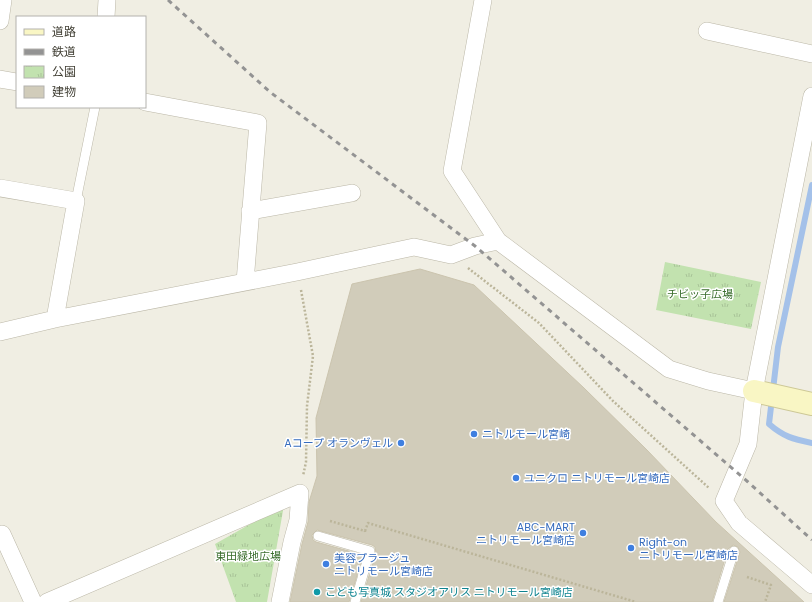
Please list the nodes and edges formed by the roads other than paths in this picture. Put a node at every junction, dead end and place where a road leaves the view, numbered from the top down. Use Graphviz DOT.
graph roads {
  1 [pos="3,0"];
  2 [pos="107,0"];
  3 [pos="483,0"];
  4 [pos="106,16"];
  5 [pos="0,21"];
  6 [pos="707,31"];
  7 [pos="812,54"];
  8 [pos="0,79"];
  9 [pos="16,82"];
  10 [pos="812,96"];
  11 [pos="146,102"];
  12 [pos="94,108"];
  13 [pos="0,188"];
  14 [pos="352,193"];
  15 [pos="76,201"];
  16 [pos="250,211"];
  17 [pos="498,241"];
  18 [pos="245,282"];
  19 [pos="56,319"];
  20 [pos="0,332"];
  21 [pos="754,391"];
  22 [pos="812,404"];
  23 [pos="0,535"];
  24 [pos="318,536"];
  25 [pos="734,552"];
  26 [pos="812,586"];
  27 [pos="33,602"];
  28 [pos="48,602"];
  29 [pos="280,602"];
  30 [pos="355,602"];
  31 [pos="718,602"];
  1 -- 5 [label="street"];
  2 -- 4 [label="street"];
  3 -- 17 [label="street"];
  6 -- 7 [label="street"];
  8 -- 9 [label="street"];
  10 -- 21 [label="street"];
  11 -- 16 [label="street"];
  12 -- 15 [label="lane"];
  13 -- 15 [label="street"];
  14 -- 16 [label="street"];
  15 -- 19 [label="street"];
  16 -- 18 [label="street"];
  17 -- 18 [label="street"];
  17 -- 21 [label="street"];
  18 -- 19 [label="street"];
  19 -- 20 [label="street"];
  21 -- 22 [label="street"];
  21 -- 26 [label="street"];
  23 -- 27 [label="street"];
  24 -- 30 [label="lane"];
  25 -- 31 [label="lane"];
  28 -- 29 [label="street"];
}
